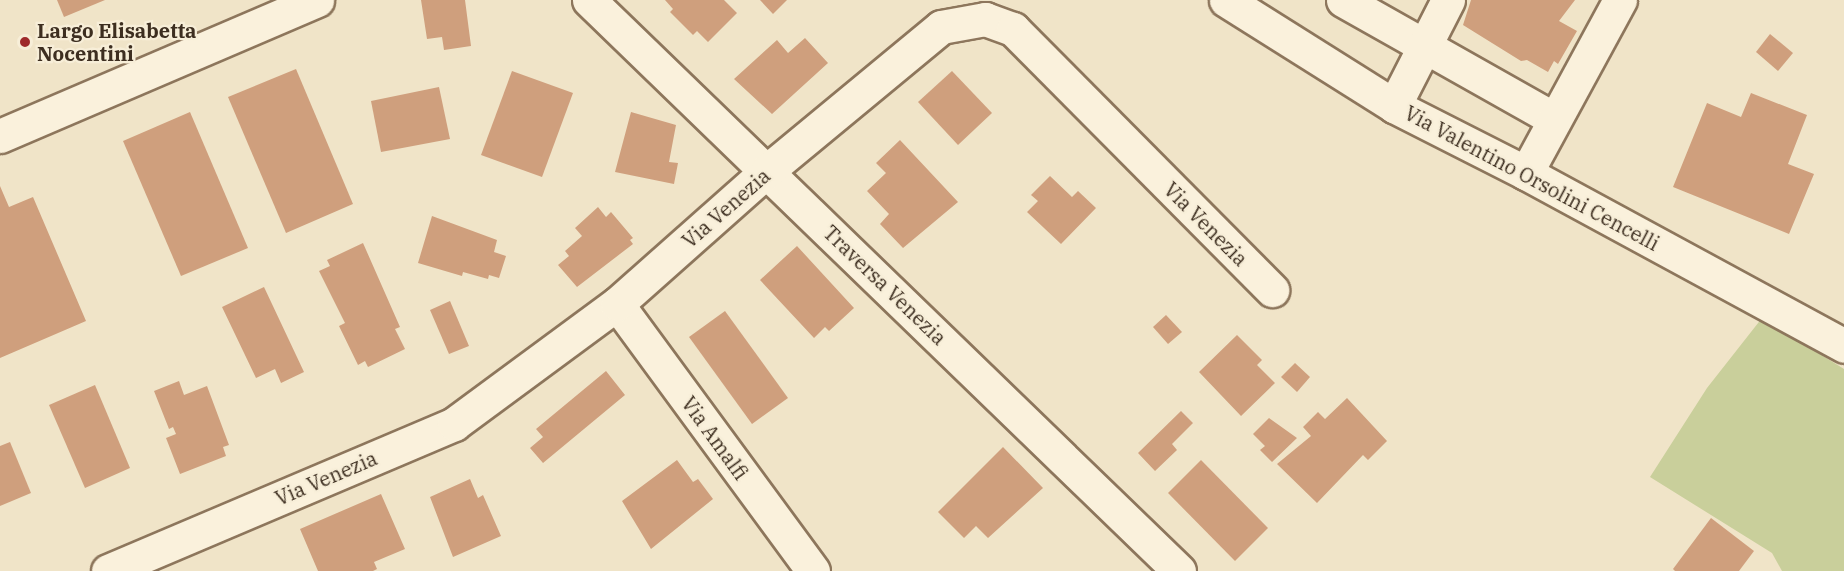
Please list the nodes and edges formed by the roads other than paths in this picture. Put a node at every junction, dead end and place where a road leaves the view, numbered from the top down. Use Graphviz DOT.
graph roads {
  1 [pos="317,0"];
  2 [pos="589,0"];
  3 [pos="1226,0"];
  4 [pos="1343,0"];
  5 [pos="1448,0"];
  6 [pos="1620,0"];
  7 [pos="1424,45"];
  8 [pos="1394,106"];
  9 [pos="1554,118"];
  10 [pos="0,136"];
  11 [pos="767,171"];
  12 [pos="1526,173"];
  13 [pos="1272,290"];
  14 [pos="617,304"];
  15 [pos="1844,346"];
  16 [pos="108,571"];
  17 [pos="813,571"];
  18 [pos="1179,571"];
  1 -- 10 [label="street"];
  2 -- 11 [label="street, Traversa Venezia"];
  3 -- 8 [label="street, Via Valentino Orsolini Cencelli"];
  4 -- 7 [label="street"];
  5 -- 7 [label="street"];
  6 -- 9 [label="street"];
  7 -- 8 [label="street"];
  7 -- 9 [label="street"];
  8 -- 12 [label="street, Via Valentino Orsolini Cencelli"];
  9 -- 12 [label="street"];
  11 -- 13 [label="street, Via Venezia"];
  11 -- 14 [label="street, Via Venezia"];
  11 -- 18 [label="street, Traversa Venezia"];
  12 -- 15 [label="street, Via Valentino Orsolini Cencelli"];
  14 -- 16 [label="street, Via Venezia"];
  14 -- 17 [label="street, Via Amalfi"];
}
